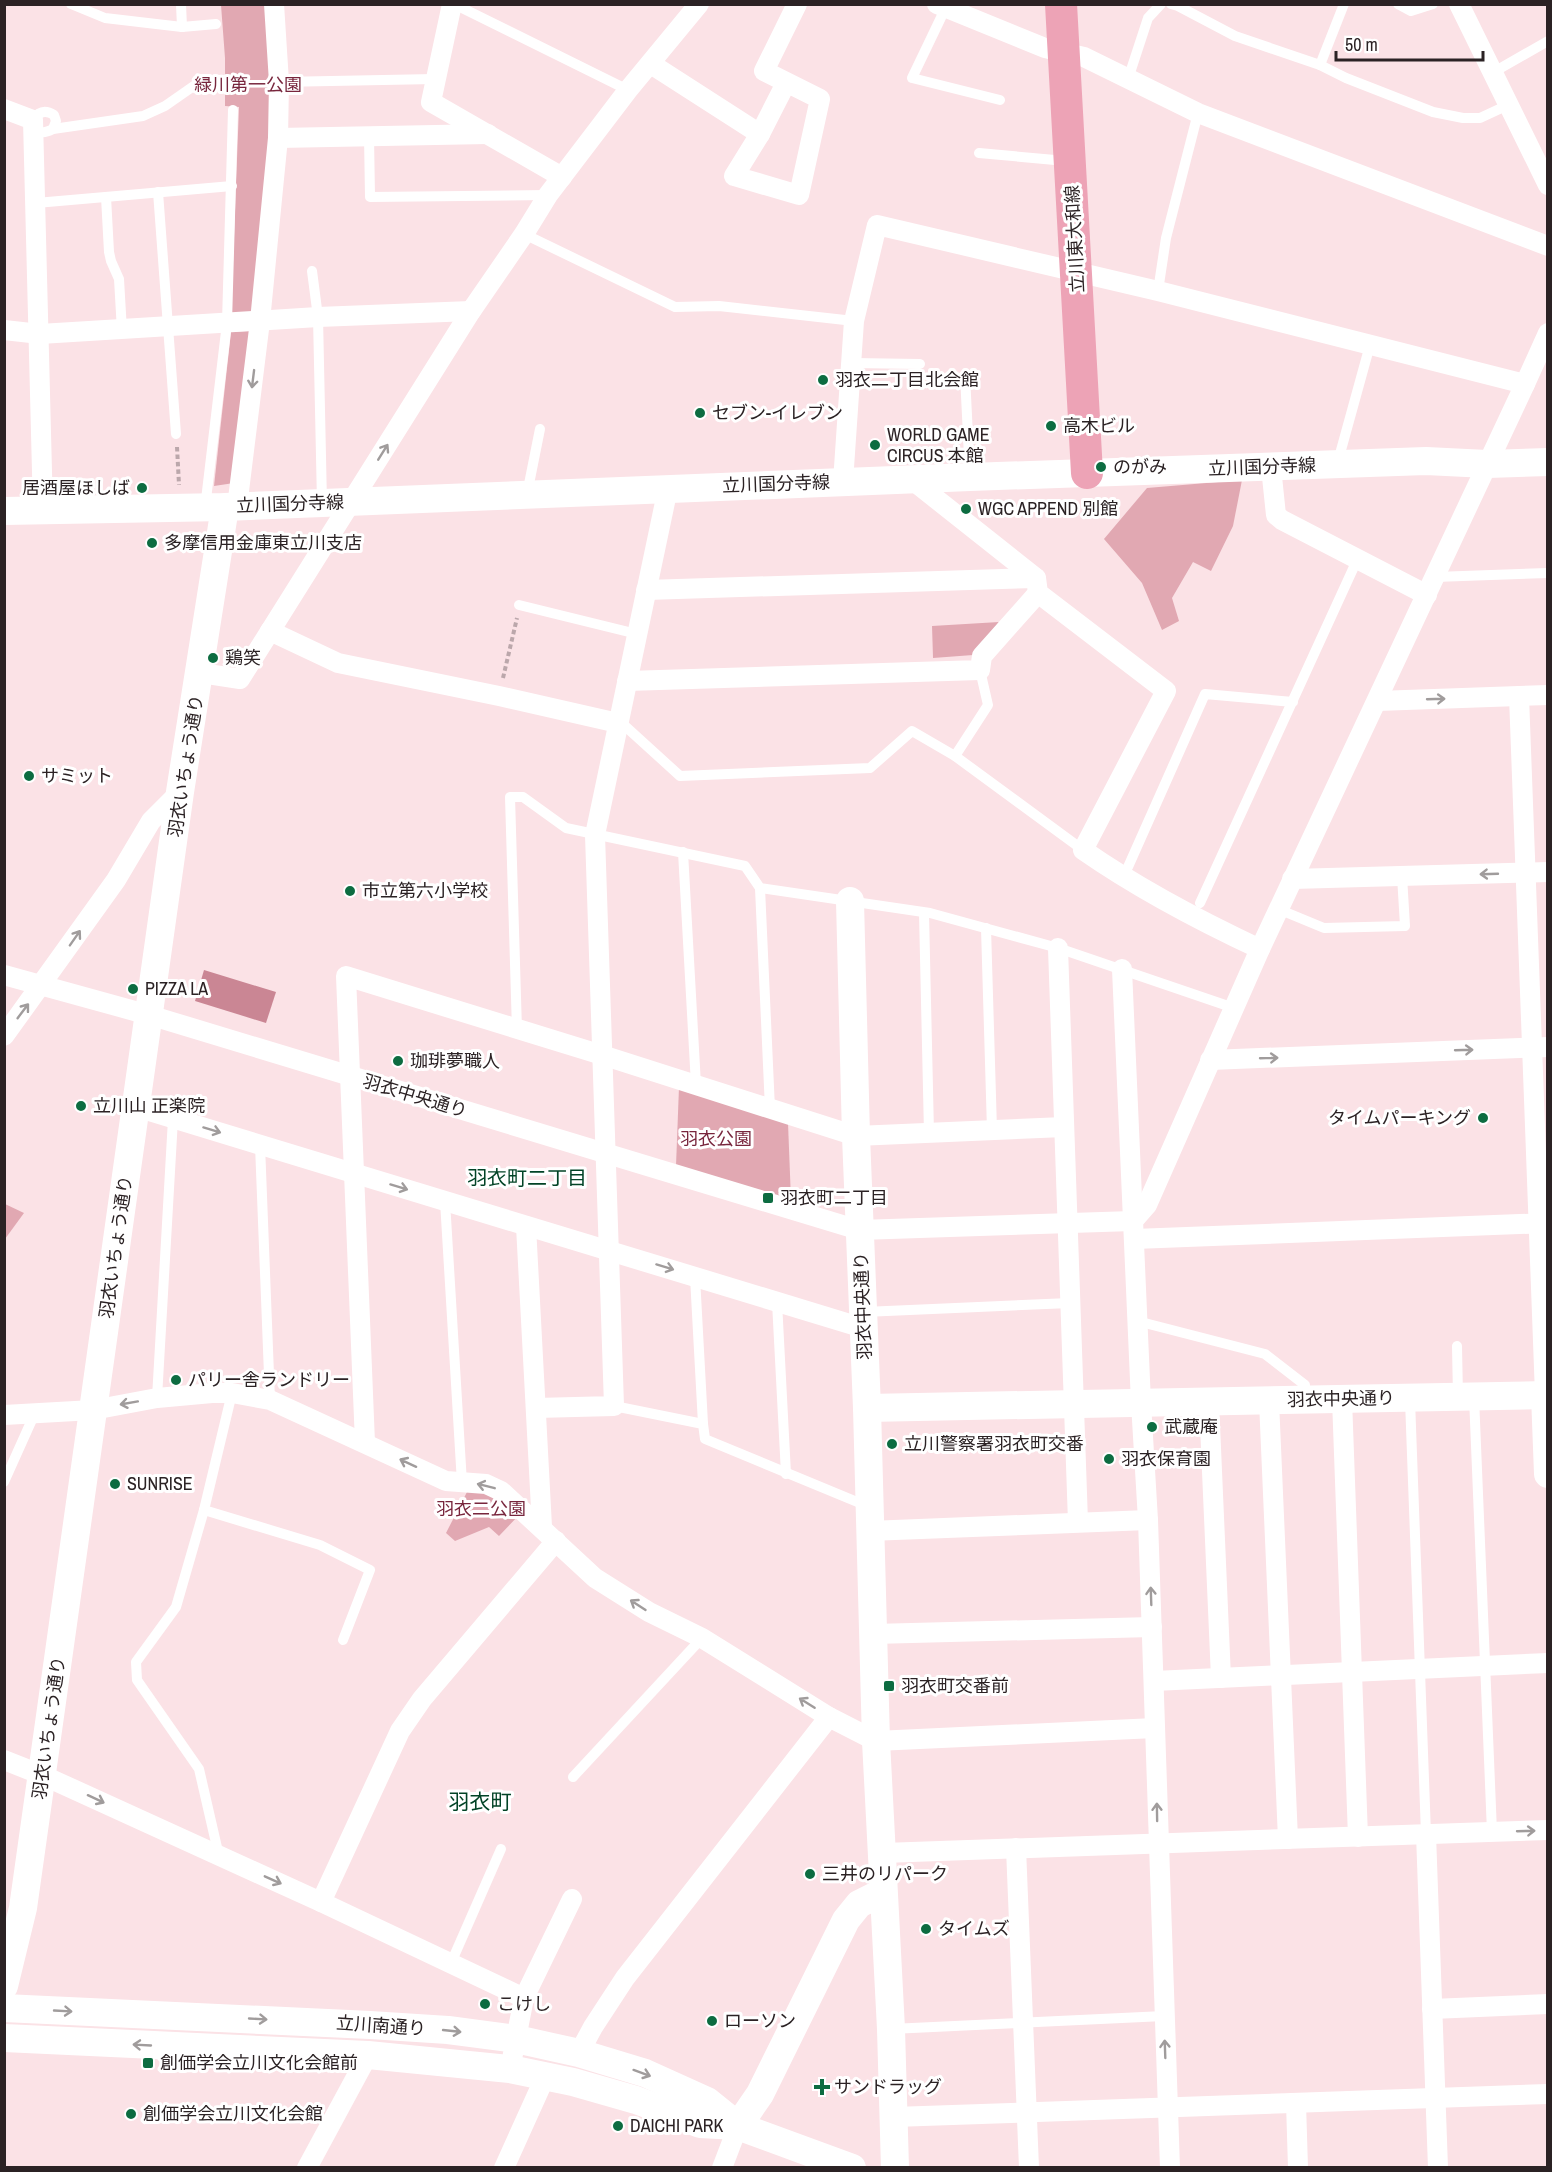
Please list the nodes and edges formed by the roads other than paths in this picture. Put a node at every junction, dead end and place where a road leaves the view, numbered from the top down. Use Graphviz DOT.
graph roads {
  1 [pos="71,4"];
  2 [pos="181,4"];
  3 [pos="274,4"];
  4 [pos="453,4"];
  5 [pos="699,4"];
  6 [pos="797,4"];
  7 [pos="1061,4"];
  8 [pos="1161,4"];
  9 [pos="1344,4"];
  10 [pos="1398,4"];
  11 [pos="1433,4"];
  12 [pos="1459,4"];
  13 [pos="1175,5"];
  14 [pos="943,6"];
  15 [pos="216,24"];
  16 [pos="182,27"];
  17 [pos="1548,42"];
  18 [pos="1064,52"];
  19 [pos="651,64"];
  20 [pos="1320,65"];
  21 [pos="1492,73"];
  22 [pos="435,79"];
  23 [pos="1128,79"];
  24 [pos="279,82"];
  25 [pos="198,83"];
  26 [pos="786,83"];
  27 [pos="628,90"];
  28 [pos="1000,100"];
  29 [pos="1508,105"];
  30 [pos="4,109"];
  31 [pos="233,110"];
  32 [pos="1198,113"];
  33 [pos="40,126"];
  34 [pos="490,134"];
  35 [pos="760,134"];
  36 [pos="369,136"];
  37 [pos="278,138"];
  38 [pos="979,153"];
  39 [pos="1071,161"];
  40 [pos="562,177"];
  41 [pos="232,186"];
  42 [pos="1548,186"];
  43 [pos="158,192"];
  44 [pos="548,195"];
  45 [pos="106,197"];
  46 [pos="36,202"];
  47 [pos="524,234"];
  48 [pos="1548,246"];
  49 [pos="312,271"];
  50 [pos="1077,272"];
  51 [pos="1158,291"];
  52 [pos="471,311"];
  53 [pos="318,316"];
  54 [pos="260,321"];
  55 [pos="854,321"];
  56 [pos="227,323"];
  57 [pos="166,327"];
  58 [pos="4,330"];
  59 [pos="122,330"];
  60 [pos="1548,333"];
  61 [pos="40,334"];
  62 [pos="1370,345"];
  63 [pos="852,363"];
  64 [pos="920,364"];
  65 [pos="965,375"];
  66 [pos="1525,384"];
  67 [pos="540,429"];
  68 [pos="176,434"];
  69 [pos="1548,462"];
  70 [pos="1337,464"];
  71 [pos="1487,464"];
  72 [pos="1271,467"];
  73 [pos="1087,473"];
  74 [pos="970,477"];
  75 [pos="911,479"];
  76 [pos="843,482"];
  77 [pos="668,488"];
  78 [pos="527,494"];
  79 [pos="352,502"];
  80 [pos="322,503"];
  81 [pos="222,507"];
  82 [pos="4,511"];
  83 [pos="43,511"];
  84 [pos="1358,558"];
  85 [pos="1548,573"];
  86 [pos="1037,585"];
  87 [pos="1431,586"];
  88 [pos="646,590"];
  89 [pos="519,605"];
  90 [pos="270,631"];
  91 [pos="637,634"];
  92 [pos="980,670"];
  93 [pos="201,672"];
  94 [pos="627,681"];
  95 [pos="1548,695"];
  96 [pos="1519,696"];
  97 [pos="1377,701"];
  98 [pos="1293,702"];
  99 [pos="618,723"];
  100 [pos="955,756"];
  101 [pos="180,792"];
  102 [pos="595,835"];
  103 [pos="1083,850"];
  104 [pos="683,852"];
  105 [pos="1128,867"];
  106 [pos="1548,872"];
  107 [pos="1526,873"];
  108 [pos="1402,876"];
  109 [pos="1292,879"];
  110 [pos="760,888"];
  111 [pos="850,901"];
  112 [pos="1200,903"];
  113 [pos="1278,909"];
  114 [pos="924,912"];
  115 [pos="986,928"];
  116 [pos="1058,948"];
  117 [pos="1260,949"];
  118 [pos="1122,969"];
  119 [pos="4,975"];
  120 [pos="42,986"];
  121 [pos="1234,1008"];
  122 [pos="149,1015"];
  123 [pos="517,1030"];
  124 [pos="4,1036"];
  125 [pos="1540,1047"];
  126 [pos="602,1055"];
  127 [pos="1210,1060"];
  128 [pos="350,1076"];
  129 [pos="696,1085"];
  130 [pos="136,1107"];
  131 [pos="770,1109"];
  132 [pos="173,1119"];
  133 [pos="1064,1127"];
  134 [pos="993,1130"];
  135 [pos="929,1133"];
  136 [pos="856,1136"];
  137 [pos="260,1145"];
  138 [pos="606,1154"];
  139 [pos="355,1174"];
  140 [pos="445,1201"];
  141 [pos="1543,1223"];
  142 [pos="1067,1224"];
  143 [pos="526,1226"];
  144 [pos="860,1230"];
  145 [pos="1134,1230"];
  146 [pos="609,1250"];
  147 [pos="695,1276"];
  148 [pos="777,1302"];
  149 [pos="1070,1303"];
  150 [pos="863,1320"];
  151 [pos="1137,1321"];
  152 [pos="1457,1346"];
  153 [pos="232,1392"];
  154 [pos="1546,1395"];
  155 [pos="1466,1397"];
  156 [pos="158,1398"];
  157 [pos="1410,1398"];
  158 [pos="1342,1399"];
  159 [pos="270,1400"];
  160 [pos="1305,1400"];
  161 [pos="1269,1401"];
  162 [pos="1209,1402"];
  163 [pos="1141,1403"];
  164 [pos="1074,1404"];
  165 [pos="614,1406"];
  166 [pos="536,1408"];
  167 [pos="867,1408"];
  168 [pos="93,1410"];
  169 [pos="35,1413"];
  170 [pos="4,1415"];
  171 [pos="704,1424"];
  172 [pos="365,1443"];
  173 [pos="786,1474"];
  174 [pos="1548,1474"];
  175 [pos="4,1482"];
  176 [pos="462,1483"];
  177 [pos="204,1510"];
  178 [pos="869,1519"];
  179 [pos="1148,1520"];
  180 [pos="1078,1522"];
  181 [pos="549,1534"];
  182 [pos="1152,1627"];
  183 [pos="873,1634"];
  184 [pos="702,1638"];
  185 [pos="343,1640"];
  186 [pos="1548,1663"];
  187 [pos="1485,1666"];
  188 [pos="1420,1669"];
  189 [pos="1353,1672"];
  190 [pos="1281,1675"];
  191 [pos="1221,1678"];
  192 [pos="1154,1681"];
  193 [pos="829,1717"];
  194 [pos="1155,1728"];
  195 [pos="876,1741"];
  196 [pos="4,1760"];
  197 [pos="42,1775"];
  198 [pos="573,1777"];
  199 [pos="1548,1830"];
  200 [pos="1492,1832"];
  201 [pos="1426,1834"];
  202 [pos="1358,1837"];
  203 [pos="1288,1839"];
  204 [pos="1158,1843"];
  205 [pos="1016,1848"];
  206 [pos="501,1850"];
  207 [pos="883,1853"];
  208 [pos="219,1857"];
  209 [pos="883,1892"];
  210 [pos="572,1899"];
  211 [pos="321,1902"];
  212 [pos="451,1963"];
  213 [pos="5,1979"];
  214 [pos="524,1998"];
  215 [pos="1548,2004"];
  216 [pos="4,2008"];
  217 [pos="1432,2009"];
  218 [pos="1164,2016"];
  219 [pos="1024,2023"];
  220 [pos="891,2029"];
  221 [pos="4,2038"];
  222 [pos="516,2039"];
  223 [pos="579,2053"];
  224 [pos="368,2055"];
  225 [pos="510,2069"];
  226 [pos="546,2075"];
  227 [pos="1548,2094"];
  228 [pos="1436,2098"];
  229 [pos="1296,2103"];
  230 [pos="1167,2107"];
  231 [pos="1027,2112"];
  232 [pos="894,2117"];
  233 [pos="738,2127"];
  234 [pos="307,2168"];
  235 [pos="504,2168"];
  236 [pos="722,2168"];
  237 [pos="852,2168"];
  238 [pos="895,2168"];
  239 [pos="1029,2168"];
  240 [pos="1170,2168"];
  241 [pos="1298,2168"];
  242 [pos="1438,2168"];
  1 -- 16 [label="lane"];
  2 -- 16 [label="lane"];
  3 -- 24 [label="street"];
  4 -- 22 [label="street"];
  4 -- 27 [label="lane"];
  5 -- 19 [label="street"];
  6 -- 26 [label="street"];
  7 -- 18 [label="main road, 立川東大和線"];
  8 -- 23 [label="lane"];
  9 -- 20 [label="lane"];
  10 -- 11 [label="lane"];
  12 -- 21 [label="street"];
  13 -- 20 [label="lane"];
  14 -- 18 [label="street"];
  14 -- 28 [label="lane"];
  15 -- 16 [label="lane"];
  17 -- 21 [label="lane"];
  18 -- 23 [label="street"];
  18 -- 39 [label="main road, 立川東大和線"];
  19 -- 27 [label="street"];
  19 -- 35 [label="street"];
  20 -- 29 [label="lane"];
  21 -- 29 [label="street"];
  22 -- 24 [label="lane"];
  22 -- 34 [label="street"];
  23 -- 32 [label="street"];
  24 -- 37 [label="street"];
  25 -- 33 [label="lane"];
  26 -- 35 [label="street"];
  26 -- 35 [label="street"];
  27 -- 40 [label="street"];
  29 -- 42 [label="street"];
  30 -- 33 [label="street"];
  31 -- 41 [label="lane"];
  32 -- 48 [label="street"];
  32 -- 51 [label="lane"];
  33 -- 46 [label="street"];
  34 -- 36 [label="street"];
  34 -- 40 [label="street"];
  36 -- 37 [label="street"];
  36 -- 44 [label="lane"];
  37 -- 54 [label="street"];
  38 -- 39 [label="lane"];
  39 -- 50 [label="main road, 立川東大和線"];
  40 -- 44 [label="street"];
  41 -- 43 [label="lane"];
  41 -- 56 [label="lane"];
  43 -- 45 [label="lane"];
  43 -- 57 [label="lane"];
  44 -- 47 [label="street"];
  45 -- 46 [label="lane"];
  45 -- 59 [label="lane"];
  46 -- 61 [label="street"];
  47 -- 52 [label="street"];
  47 -- 55 [label="lane"];
  49 -- 53 [label="lane"];
  50 -- 51 [label="street"];
  50 -- 55 [label="street"];
  50 -- 73 [label="main road, 立川東大和線"];
  51 -- 62 [label="street"];
  52 -- 53 [label="street"];
  79 -- 52 [label="street, one-way"];
  53 -- 54 [label="street"];
  53 -- 80 [label="lane"];
  54 -- 56 [label="street"];
  54 -- 81 [label="street, one-way"];
  55 -- 63 [label="street"];
  56 -- 57 [label="street"];
  56 -- 81 [label="lane"];
  57 -- 59 [label="street"];
  57 -- 68 [label="lane"];
  58 -- 61 [label="street"];
  59 -- 61 [label="street"];
  60 -- 66 [label="street"];
  61 -- 83 [label="street"];
  62 -- 66 [label="street"];
  62 -- 70 [label="lane"];
  63 -- 64 [label="lane"];
  63 -- 76 [label="street"];
  65 -- 74 [label="lane"];
  66 -- 71 [label="street"];
  67 -- 78 [label="lane"];
  69 -- 71 [label="street, 立川国分寺線"];
  70 -- 71 [label="street, 立川国分寺線"];
  70 -- 72 [label="street, 立川国分寺線"];
  71 -- 87 [label="street"];
  72 -- 73 [label="street, 立川国分寺線"];
  72 -- 84 [label="street"];
  73 -- 74 [label="street, 立川国分寺線"];
  74 -- 75 [label="street, 立川国分寺線"];
  75 -- 76 [label="street, 立川国分寺線"];
  75 -- 86 [label="street"];
  76 -- 77 [label="street, 立川国分寺線"];
  77 -- 78 [label="street, 立川国分寺線"];
  77 -- 88 [label="street"];
  78 -- 79 [label="street, 立川国分寺線"];
  79 -- 80 [label="street, 立川国分寺線"];
  79 -- 90 [label="street"];
  80 -- 81 [label="street, 立川国分寺線"];
  81 -- 83 [label="street, 立川国分寺線"];
  81 -- 93 [label="street, 羽衣いちょう通り"];
  82 -- 83 [label="street, 立川国分寺線"];
  84 -- 87 [label="street"];
  84 -- 98 [label="lane"];
  85 -- 87 [label="lane"];
  86 -- 88 [label="street"];
  86 -- 92 [label="street"];
  86 -- 103 [label="street"];
  87 -- 97 [label="street"];
  88 -- 91 [label="street"];
  89 -- 91 [label="lane"];
  90 -- 93 [label="street"];
  90 -- 99 [label="street"];
  91 -- 94 [label="street"];
  92 -- 94 [label="street"];
  92 -- 100 [label="lane"];
  93 -- 101 [label="street, 羽衣いちょう通り"];
  94 -- 99 [label="street"];
  95 -- 96 [label="street"];
  97 -- 96 [label="street, one-way"];
  96 -- 107 [label="street"];
  97 -- 109 [label="street"];
  98 -- 105 [label="lane"];
  98 -- 112 [label="lane"];
  99 -- 100 [label="lane"];
  99 -- 102 [label="street"];
  100 -- 103 [label="lane"];
  120 -- 101 [label="street, one-way"];
  101 -- 122 [label="street, 羽衣いちょう通り"];
  102 -- 104 [label="lane"];
  102 -- 123 [label="lane"];
  102 -- 126 [label="street"];
  103 -- 117 [label="street"];
  104 -- 110 [label="lane"];
  104 -- 129 [label="lane"];
  106 -- 107 [label="street"];
  107 -- 108 [label="street, one-way"];
  107 -- 125 [label="street"];
  108 -- 109 [label="street"];
  108 -- 113 [label="lane"];
  109 -- 113 [label="street"];
  110 -- 111 [label="lane"];
  110 -- 131 [label="lane"];
  111 -- 114 [label="lane"];
  111 -- 136 [label="street"];
  113 -- 117 [label="street"];
  114 -- 115 [label="lane"];
  114 -- 135 [label="lane"];
  115 -- 116 [label="lane"];
  115 -- 134 [label="lane"];
  116 -- 118 [label="lane"];
  116 -- 133 [label="street"];
  117 -- 121 [label="street"];
  118 -- 121 [label="lane"];
  118 -- 145 [label="street"];
  119 -- 120 [label="street, 羽衣中央通り"];
  120 -- 122 [label="street, 羽衣中央通り"];
  124 -- 120 [label="street, one-way"];
  121 -- 127 [label="street"];
  122 -- 128 [label="street, 羽衣中央通り"];
  122 -- 130 [label="street, 羽衣いちょう通り"];
  123 -- 126 [label="street"];
  123 -- 128 [label="street"];
  127 -- 125 [label="street, one-way"];
  125 -- 141 [label="street"];
  126 -- 129 [label="street"];
  126 -- 138 [label="street"];
  127 -- 145 [label="street"];
  128 -- 138 [label="street, 羽衣中央通り"];
  128 -- 139 [label="street"];
  129 -- 131 [label="street"];
  130 -- 132 [label="street"];
  130 -- 168 [label="street, 羽衣いちょう通り"];
  131 -- 136 [label="street"];
  132 -- 137 [label="street, one-way"];
  132 -- 156 [label="lane"];
  133 -- 134 [label="street"];
  133 -- 142 [label="street"];
  134 -- 135 [label="street"];
  135 -- 136 [label="street"];
  136 -- 144 [label="street"];
  137 -- 139 [label="street"];
  137 -- 159 [label="lane"];
  138 -- 144 [label="street, 羽衣中央通り"];
  138 -- 146 [label="street"];
  139 -- 140 [label="street, one-way"];
  139 -- 172 [label="street"];
  140 -- 143 [label="street"];
  140 -- 176 [label="lane"];
  141 -- 145 [label="street"];
  141 -- 154 [label="street"];
  142 -- 144 [label="street"];
  142 -- 145 [label="street"];
  142 -- 149 [label="street"];
  143 -- 146 [label="street"];
  143 -- 166 [label="street"];
  144 -- 150 [label="street, 羽衣中央通り"];
  145 -- 151 [label="street"];
  146 -- 147 [label="street, one-way"];
  146 -- 165 [label="street"];
  147 -- 148 [label="street"];
  147 -- 171 [label="lane"];
  148 -- 150 [label="street"];
  148 -- 173 [label="lane"];
  149 -- 150 [label="lane"];
  149 -- 164 [label="street"];
  150 -- 167 [label="street, 羽衣中央通り"];
  151 -- 160 [label="lane"];
  151 -- 163 [label="street"];
  152 -- 155 [label="lane"];
  153 -- 156 [label="street"];
  153 -- 159 [label="street"];
  153 -- 177 [label="lane"];
  154 -- 155 [label="street, 羽衣中央通り"];
  154 -- 174 [label="street"];
  155 -- 157 [label="street, 羽衣中央通り"];
  155 -- 187 [label="lane"];
  156 -- 168 [label="street, one-way"];
  157 -- 158 [label="street, 羽衣中央通り"];
  157 -- 188 [label="lane"];
  158 -- 160 [label="street, 羽衣中央通り"];
  158 -- 189 [label="street"];
  159 -- 172 [label="street"];
  160 -- 161 [label="street, 羽衣中央通り"];
  161 -- 162 [label="street, 羽衣中央通り"];
  161 -- 190 [label="street"];
  162 -- 163 [label="street, 羽衣中央通り"];
  162 -- 191 [label="street"];
  163 -- 164 [label="street, 羽衣中央通り"];
  163 -- 179 [label="street"];
  164 -- 167 [label="street, 羽衣中央通り"];
  164 -- 180 [label="street"];
  165 -- 166 [label="street"];
  165 -- 171 [label="lane"];
  166 -- 181 [label="street"];
  167 -- 178 [label="street"];
  168 -- 169 [label="street"];
  168 -- 197 [label="street, 羽衣いちょう通り"];
  169 -- 170 [label="street"];
  169 -- 175 [label="lane"];
  171 -- 173 [label="lane"];
  176 -- 172 [label="street, one-way"];
  173 -- 178 [label="lane"];
  181 -- 176 [label="street, one-way"];
  177 -- 185 [label="lane"];
  177 -- 208 [label="lane"];
  178 -- 180 [label="street"];
  178 -- 183 [label="street"];
  179 -- 180 [label="street"];
  182 -- 179 [label="street, one-way"];
  184 -- 181 [label="street, one-way"];
  181 -- 211 [label="street"];
  182 -- 183 [label="street"];
  182 -- 192 [label="street"];
  183 -- 195 [label="street"];
  193 -- 184 [label="street, one-way"];
  184 -- 198 [label="lane"];
  186 -- 187 [label="street"];
  187 -- 188 [label="street"];
  187 -- 200 [label="lane"];
  188 -- 189 [label="street"];
  188 -- 201 [label="lane"];
  189 -- 190 [label="street"];
  189 -- 202 [label="street"];
  190 -- 191 [label="street"];
  190 -- 203 [label="street"];
  191 -- 192 [label="street"];
  192 -- 194 [label="street"];
  193 -- 195 [label="street"];
  193 -- 223 [label="street"];
  194 -- 195 [label="street"];
  204 -- 194 [label="street, one-way"];
  195 -- 207 [label="street"];
  196 -- 197 [label="street"];
  197 -- 208 [label="street, one-way"];
  197 -- 213 [label="street, 羽衣いちょう通り"];
  200 -- 199 [label="street, one-way"];
  200 -- 201 [label="street"];
  201 -- 202 [label="street"];
  201 -- 217 [label="street"];
  202 -- 203 [label="street"];
  203 -- 204 [label="street"];
  204 -- 205 [label="street"];
  204 -- 218 [label="street"];
  205 -- 207 [label="street"];
  205 -- 219 [label="street"];
  206 -- 212 [label="lane"];
  207 -- 209 [label="street"];
  208 -- 211 [label="street, one-way"];
  209 -- 220 [label="street"];
  209 -- 233 [label="street"];
  210 -- 214 [label="street"];
  211 -- 212 [label="street"];
  212 -- 214 [label="street"];
  214 -- 222 [label="street"];
  215 -- 217 [label="street"];
  216 -- 222 [label="street, 立川南通り, one-way"];
  217 -- 228 [label="street"];
  218 -- 219 [label="lane"];
  230 -- 218 [label="street, one-way"];
  219 -- 220 [label="lane"];
  219 -- 231 [label="street"];
  220 -- 232 [label="street"];
  224 -- 221 [label="street, 立川南通り, one-way"];
  222 -- 223 [label="street, 立川南通り"];
  222 -- 225 [label="street"];
  223 -- 233 [label="street, 立川南通り, one-way"];
  224 -- 225 [label="street, 立川南通り"];
  224 -- 234 [label="street"];
  225 -- 226 [label="street, 立川南通り"];
  226 -- 233 [label="street, 立川南通り"];
  226 -- 235 [label="street"];
  227 -- 228 [label="street"];
  228 -- 229 [label="street"];
  228 -- 242 [label="street"];
  229 -- 230 [label="street"];
  229 -- 241 [label="street"];
  230 -- 231 [label="street"];
  230 -- 240 [label="street"];
  231 -- 232 [label="street"];
  231 -- 239 [label="street"];
  232 -- 238 [label="street"];
  233 -- 236 [label="street"];
  233 -- 237 [label="street, 立川南通り"];
}
